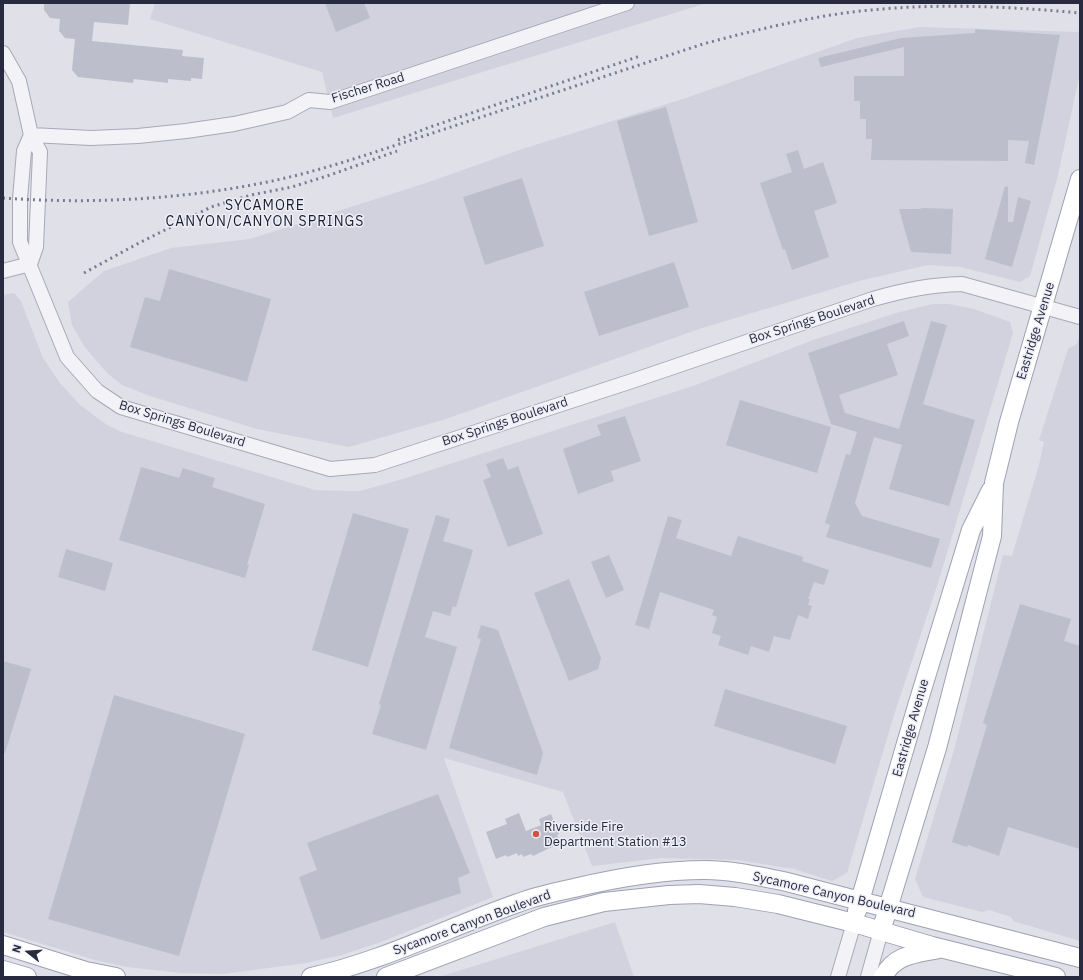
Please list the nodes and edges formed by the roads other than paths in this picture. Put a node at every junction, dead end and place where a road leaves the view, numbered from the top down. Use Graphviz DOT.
graph roads {
  1 [pos="627,3"];
  2 [pos="3,53"];
  3 [pos="31,136"];
  4 [pos="1080,179"];
  5 [pos="30,264"];
  6 [pos="3,271"];
  7 [pos="1043,307"];
  8 [pos="1080,317"];
  9 [pos="994,483"];
  10 [pos="861,900"];
  11 [pos="504,908"];
  12 [pos="889,908"];
  13 [pos="854,923"];
  14 [pos="881,932"];
  15 [pos="3,946"];
  16 [pos="468,946"];
  17 [pos="942,948"];
  18 [pos="1080,958"];
  19 [pos="3,970"];
  20 [pos="27,977"];
  21 [pos="116,977"];
  22 [pos="311,977"];
  23 [pos="386,977"];
  24 [pos="838,977"];
  25 [pos="868,977"];
  26 [pos="883,977"];
  27 [pos="1056,977"];
  1 -- 3 [label="street, Fischer Road"];
  2 -- 3 [label="street"];
  3 -- 5 [label="street"];
  4 -- 7 [label="main road, Eastridge Avenue"];
  5 -- 6 [label="street"];
  5 -- 7 [label="street, Box Springs Boulevard"];
  7 -- 8 [label="street, Box Springs Boulevard"];
  7 -- 9 [label="main road, Eastridge Avenue"];
  9 -- 10 [label="main road, Eastridge Avenue"];
  9 -- 12 [label="main road, Eastridge Avenue"];
  10 -- 11 [label="main road, Sycamore Canyon Boulevard"];
  10 -- 12 [label="main road, Sycamore Canyon Boulevard"];
  10 -- 13 [label="main road, Eastridge Avenue"];
  11 -- 16 [label="main road"];
  11 -- 22 [label="main road, Sycamore Canyon Boulevard"];
  12 -- 14 [label="main road, Eastridge Avenue"];
  12 -- 18 [label="main road, Sycamore Canyon Boulevard"];
  13 -- 14 [label="main road, Sycamore Canyon Boulevard"];
  13 -- 16 [label="main road, Sycamore Canyon Boulevard"];
  13 -- 24 [label="street, Eastridge Avenue"];
  14 -- 17 [label="main road, Sycamore Canyon Boulevard"];
  14 -- 25 [label="street, Eastridge Avenue"];
  15 -- 21 [label="main road"];
  16 -- 23 [label="main road, Sycamore Canyon Boulevard"];
  17 -- 26 [label="main road"];
  17 -- 27 [label="main road, Sycamore Canyon Boulevard"];
  19 -- 20 [label="main road"];
}
